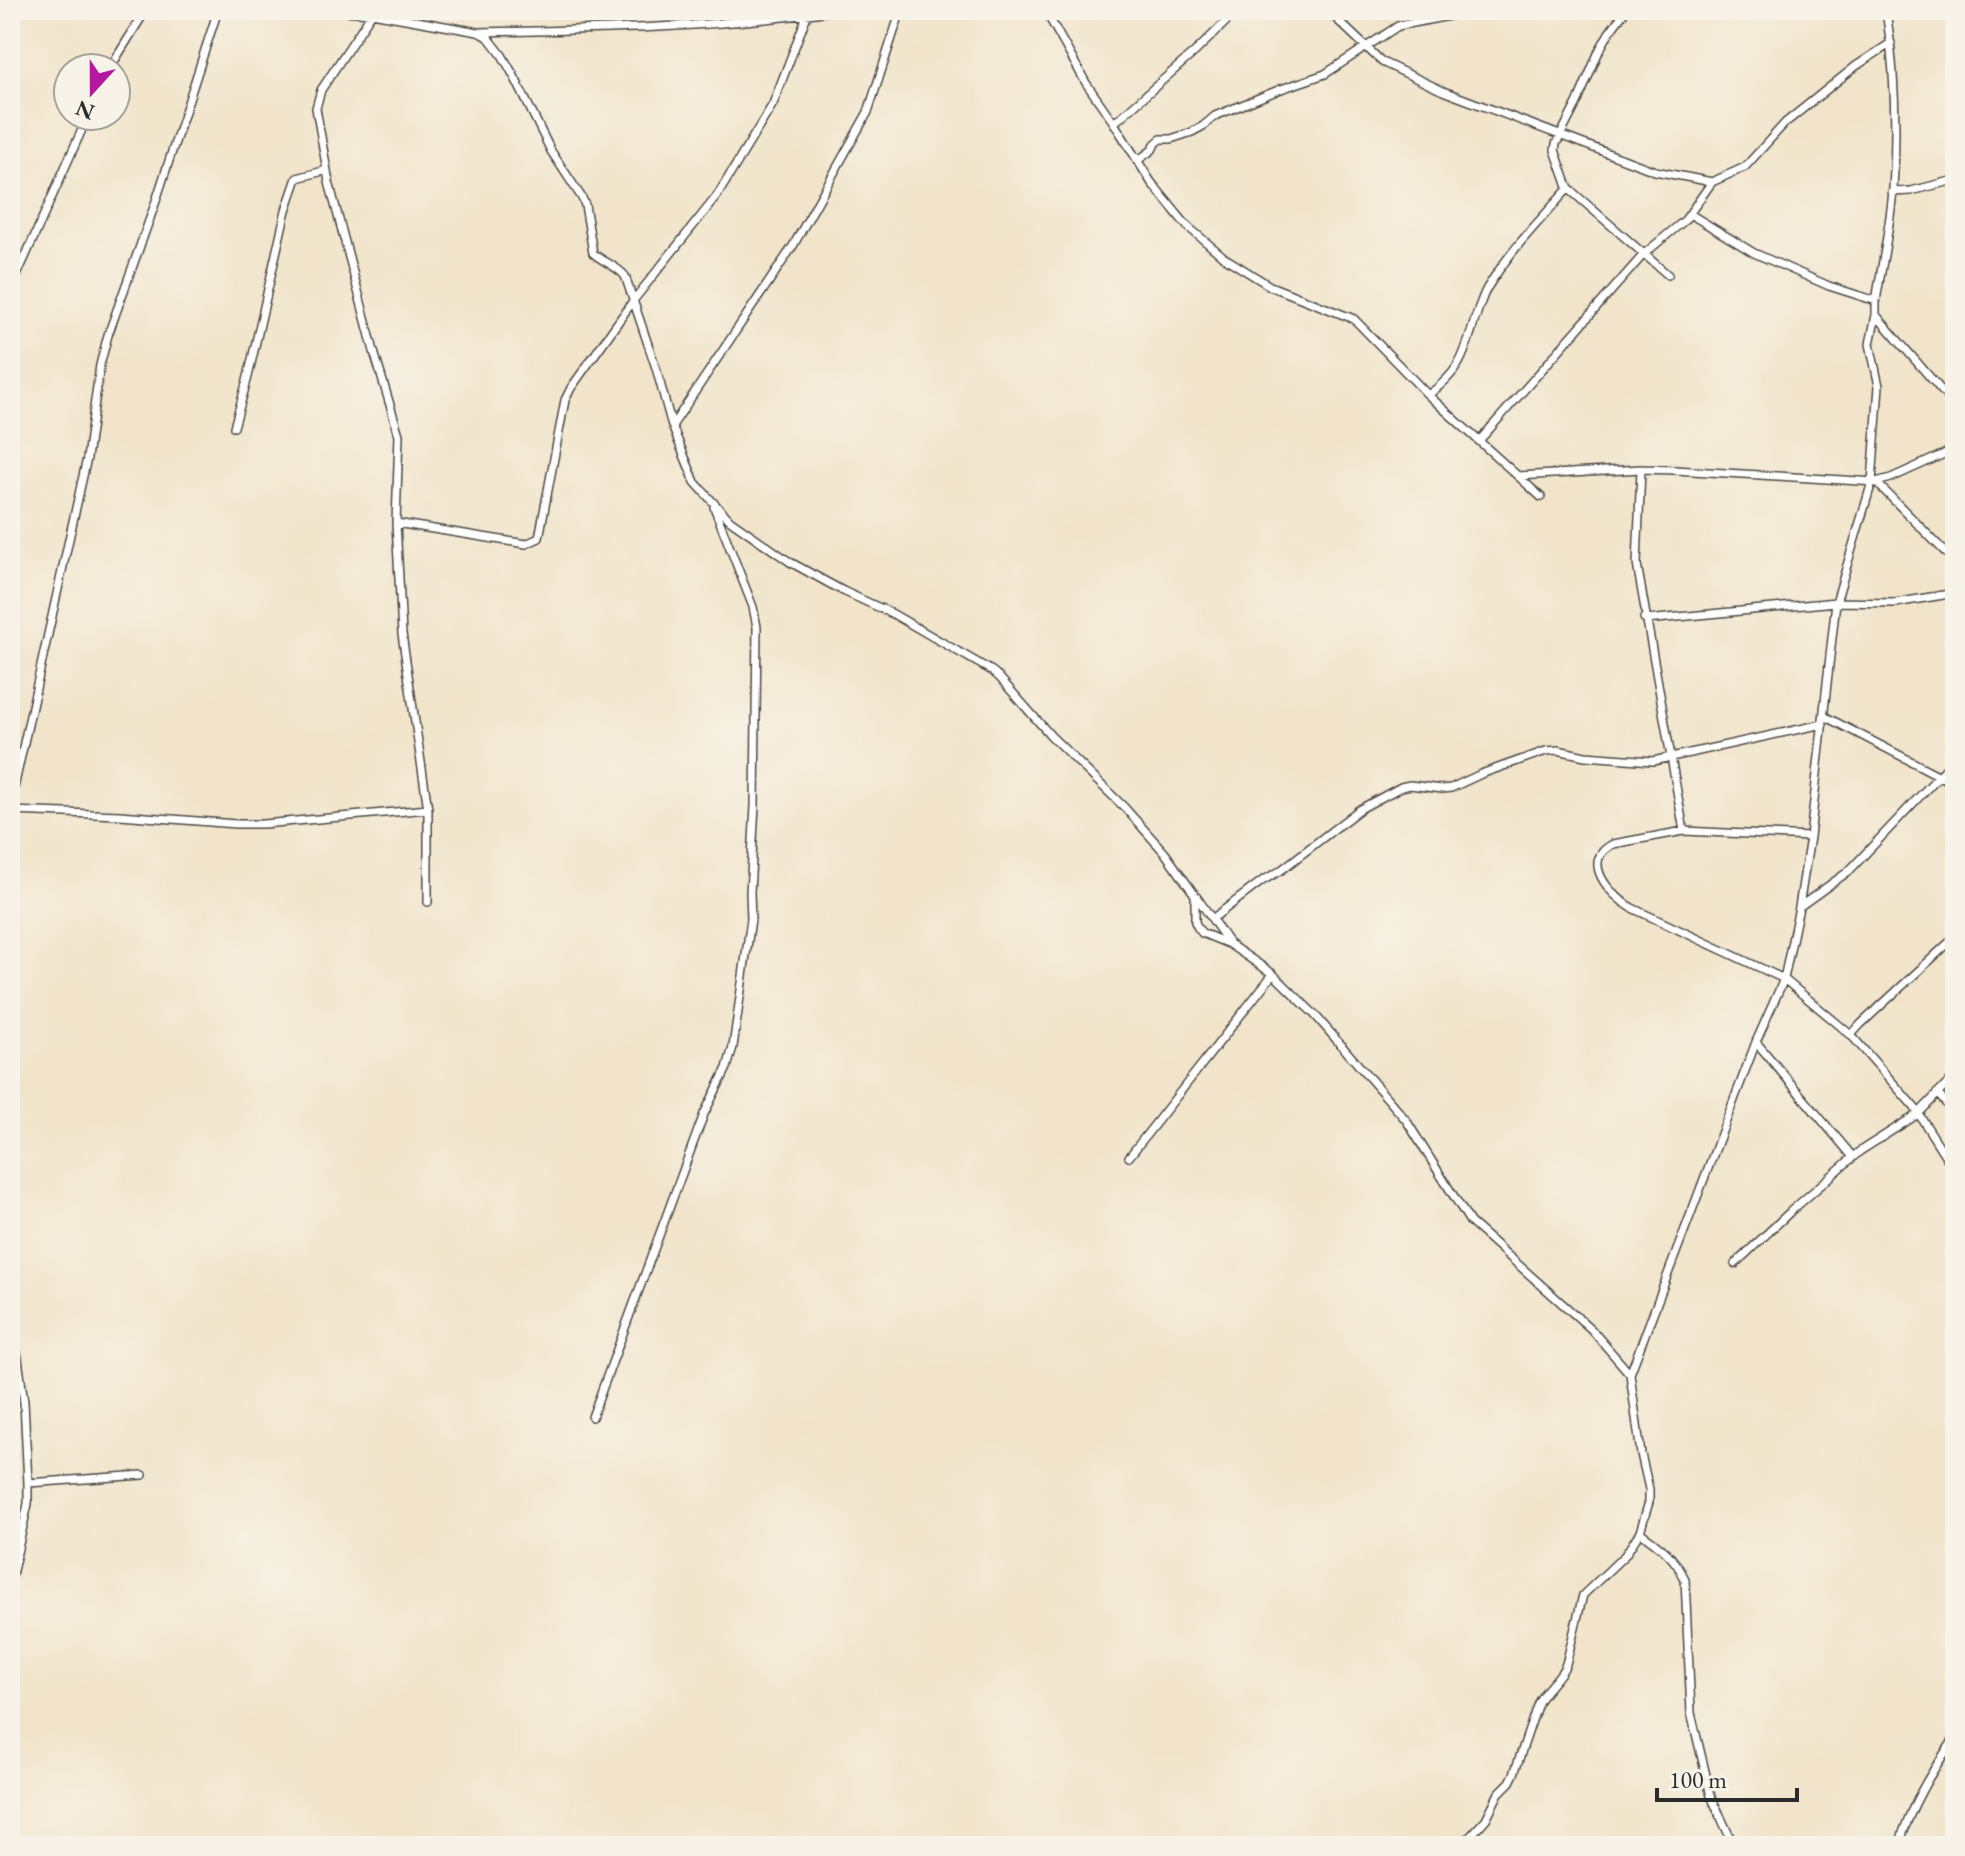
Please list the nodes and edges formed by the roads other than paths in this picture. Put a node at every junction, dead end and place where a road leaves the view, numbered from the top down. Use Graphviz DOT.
graph roads {
  1 [pos="146,10"];
  2 [pos="218,10"];
  3 [pos="327,10"];
  4 [pos="836,10"];
  5 [pos="901,10"];
  6 [pos="1045,10"];
  7 [pos="1238,10"];
  8 [pos="1327,10"];
  9 [pos="1479,10"];
  10 [pos="1626,10"];
  11 [pos="1886,10"];
  12 [pos="1952,10"];
  13 [pos="808,12"];
  14 [pos="372,13"];
  15 [pos="1955,18"];
  16 [pos="478,32"];
  17 [pos="1891,43"];
  18 [pos="1366,46"];
  19 [pos="120,52"];
  20 [pos="1114,123"];
  21 [pos="81,132"];
  22 [pos="1561,134"];
  23 [pos="1137,161"];
  24 [pos="327,170"];
  25 [pos="1955,180"];
  26 [pos="1712,182"];
  27 [pos="1568,188"];
  28 [pos="1892,192"];
  29 [pos="1690,214"];
  30 [pos="1644,254"];
  31 [pos="1668,275"];
  32 [pos="10,291"];
  33 [pos="633,301"];
  34 [pos="1876,301"];
  35 [pos="1876,315"];
  36 [pos="1428,395"];
  37 [pos="1955,406"];
  38 [pos="672,426"];
  39 [pos="234,427"];
  40 [pos="1479,441"];
  41 [pos="1955,449"];
  42 [pos="1641,469"];
  43 [pos="1518,476"];
  44 [pos="1874,482"];
  45 [pos="1541,497"];
  46 [pos="712,501"];
  47 [pos="396,523"];
  48 [pos="1955,562"];
  49 [pos="1955,593"];
  50 [pos="1836,602"];
  51 [pos="1643,618"];
  52 [pos="1823,720"];
  53 [pos="1671,758"];
  54 [pos="1955,759"];
  55 [pos="1941,775"];
  56 [pos="1955,784"];
  57 [pos="10,808"];
  58 [pos="428,809"];
  59 [pos="1684,831"];
  60 [pos="1810,837"];
  61 [pos="1195,895"];
  62 [pos="428,902"];
  63 [pos="1799,907"];
  64 [pos="1212,919"];
  65 [pos="1955,937"];
  66 [pos="1229,944"];
  67 [pos="1273,974"];
  68 [pos="1784,979"];
  69 [pos="1851,1035"];
  70 [pos="1756,1042"];
  71 [pos="1955,1076"];
  72 [pos="1937,1093"];
  73 [pos="1918,1114"];
  74 [pos="1955,1114"];
  75 [pos="1129,1157"];
  76 [pos="1853,1157"];
  77 [pos="1955,1171"];
  78 [pos="1735,1264"];
  79 [pos="10,1316"];
  80 [pos="1630,1374"];
  81 [pos="592,1417"];
  82 [pos="143,1475"];
  83 [pos="28,1483"];
  84 [pos="1640,1532"];
  85 [pos="10,1584"];
  86 [pos="1955,1738"];
  87 [pos="1443,1846"];
  88 [pos="1734,1846"];
  89 [pos="1899,1846"];
  1 -- 19 [label="street"];
  2 -- 57 [label="street"];
  3 -- 14 [label="street"];
  4 -- 13 [label="street"];
  5 -- 38 [label="street"];
  6 -- 20 [label="street"];
  7 -- 20 [label="street"];
  8 -- 18 [label="street"];
  9 -- 18 [label="street"];
  10 -- 22 [label="street"];
  11 -- 17 [label="street"];
  12 -- 15 [label="street"];
  13 -- 16 [label="street"];
  13 -- 33 [label="street"];
  14 -- 16 [label="street"];
  14 -- 24 [label="street"];
  16 -- 33 [label="street"];
  17 -- 26 [label="street"];
  17 -- 28 [label="street"];
  18 -- 22 [label="street"];
  18 -- 23 [label="street"];
  20 -- 23 [label="street"];
  21 -- 32 [label="street"];
  22 -- 26 [label="street"];
  22 -- 27 [label="street"];
  23 -- 36 [label="street"];
  24 -- 39 [label="street"];
  24 -- 47 [label="street"];
  25 -- 28 [label="street"];
  26 -- 29 [label="street"];
  27 -- 30 [label="street"];
  27 -- 36 [label="street"];
  28 -- 34 [label="street"];
  29 -- 30 [label="street"];
  29 -- 34 [label="street"];
  30 -- 31 [label="street"];
  30 -- 40 [label="street"];
  33 -- 38 [label="street"];
  33 -- 47 [label="street"];
  34 -- 35 [label="street"];
  35 -- 37 [label="street"];
  35 -- 44 [label="street"];
  36 -- 40 [label="street"];
  38 -- 46 [label="street"];
  40 -- 43 [label="street"];
  41 -- 44 [label="street"];
  42 -- 43 [label="street"];
  42 -- 44 [label="street"];
  42 -- 51 [label="street"];
  43 -- 45 [label="street"];
  44 -- 48 [label="street"];
  44 -- 50 [label="street"];
  46 -- 61 [label="street"];
  46 -- 81 [label="street"];
  47 -- 58 [label="street"];
  49 -- 50 [label="street"];
  50 -- 51 [label="street"];
  50 -- 52 [label="street"];
  51 -- 53 [label="street"];
  52 -- 53 [label="street"];
  52 -- 55 [label="street"];
  52 -- 60 [label="street"];
  53 -- 59 [label="street"];
  53 -- 64 [label="street"];
  54 -- 55 [label="street"];
  55 -- 56 [label="street"];
  55 -- 63 [label="street"];
  57 -- 58 [label="street"];
  58 -- 62 [label="street"];
  59 -- 60 [label="street"];
  59 -- 68 [label="street"];
  60 -- 63 [label="street"];
  61 -- 64 [label="street"];
  61 -- 66 [label="street"];
  63 -- 68 [label="street"];
  64 -- 66 [label="street"];
  65 -- 69 [label="street"];
  66 -- 67 [label="street"];
  67 -- 75 [label="street"];
  67 -- 80 [label="street"];
  68 -- 69 [label="street"];
  68 -- 70 [label="street"];
  69 -- 73 [label="street"];
  70 -- 76 [label="street"];
  70 -- 80 [label="street"];
  71 -- 72 [label="street"];
  72 -- 73 [label="street"];
  72 -- 74 [label="street"];
  73 -- 76 [label="street"];
  73 -- 77 [label="street"];
  76 -- 78 [label="street"];
  79 -- 83 [label="street"];
  80 -- 84 [label="street"];
  82 -- 83 [label="street"];
  83 -- 85 [label="street"];
  84 -- 87 [label="street"];
  84 -- 88 [label="street"];
  86 -- 89 [label="street"];
}
